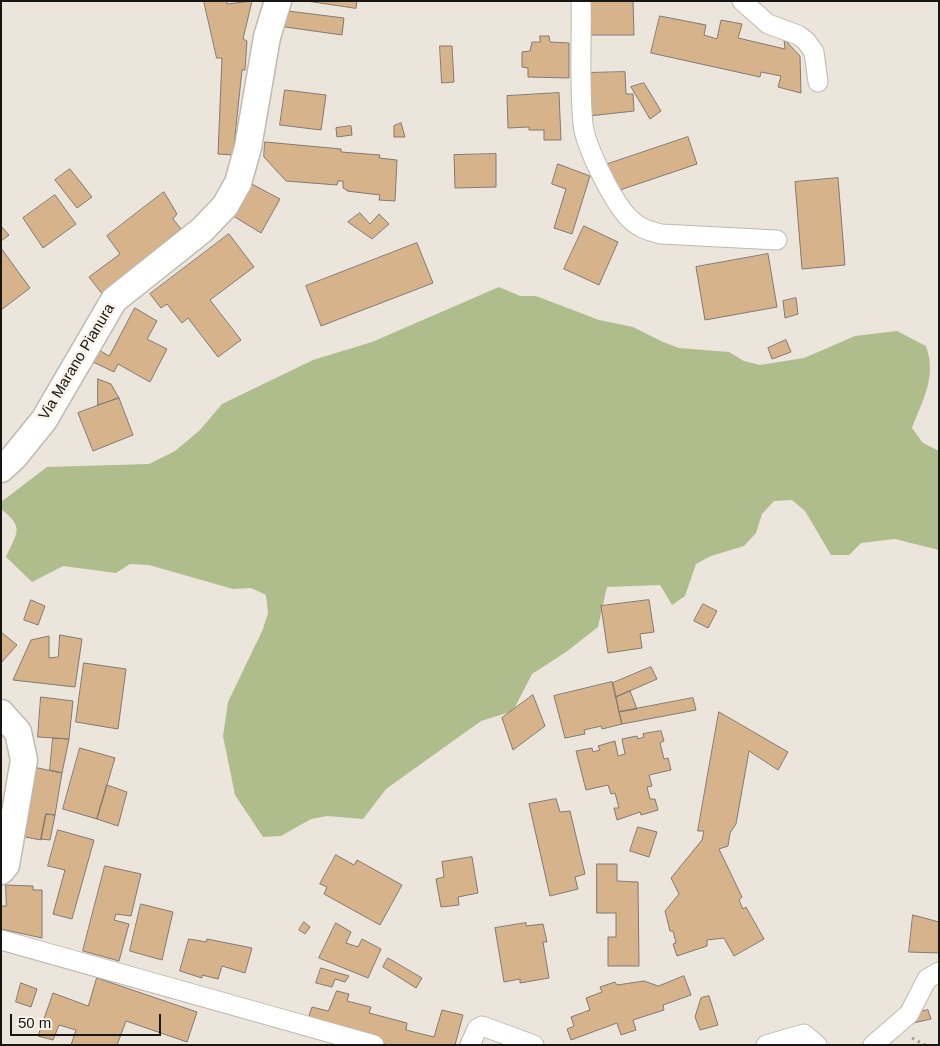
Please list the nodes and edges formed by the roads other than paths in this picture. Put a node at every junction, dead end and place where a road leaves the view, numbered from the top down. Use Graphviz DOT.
graph roads {
  1 [pos="278,1"];
  2 [pos="581,1"];
  3 [pos="742,1"];
  4 [pos="818,82"];
  5 [pos="777,240"];
  6 [pos="1,468"];
  7 [pos="1,713"];
  8 [pos="1,871"];
  9 [pos="1,940"];
  10 [pos="939,972"];
  11 [pos="374,1045"];
  12 [pos="470,1045"];
  13 [pos="534,1045"];
  14 [pos="766,1045"];
  15 [pos="817,1045"];
  16 [pos="873,1045"];
  1 -- 6 [label="street, Via Marano Pianura"];
  2 -- 5 [label="street"];
  3 -- 4 [label="street"];
  7 -- 8 [label="street"];
  9 -- 11 [label="street"];
  10 -- 16 [label="street"];
  12 -- 13 [label="street"];
  14 -- 15 [label="street"];
}
